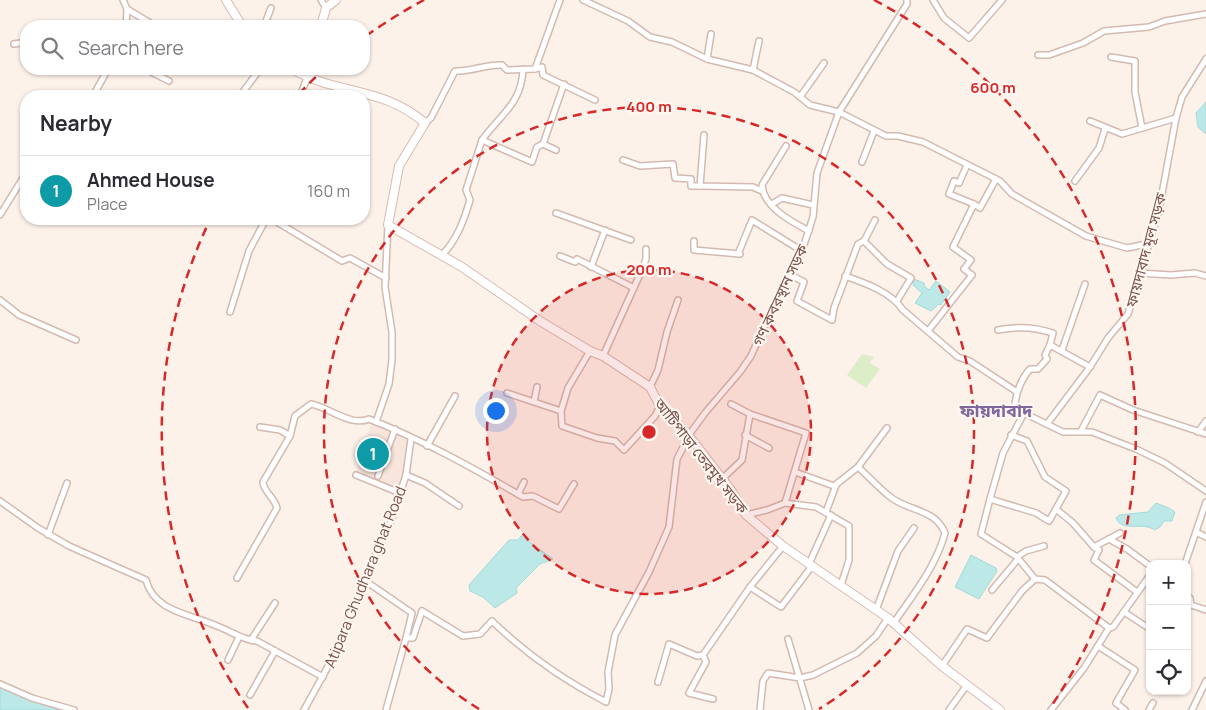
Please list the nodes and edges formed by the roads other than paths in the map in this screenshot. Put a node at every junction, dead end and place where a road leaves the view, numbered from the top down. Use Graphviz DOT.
graph roads {
  1 [pos="123,0"];
  2 [pos="226,0"];
  3 [pos="321,0"];
  4 [pos="336,0"];
  5 [pos="560,0"];
  6 [pos="582,0"];
  7 [pos="907,0"];
  8 [pos="933,0"];
  9 [pos="1002,0"];
  10 [pos="271,8"];
  11 [pos="326,8"];
  12 [pos="127,9"];
  13 [pos="1206,14"];
  14 [pos="126,20"];
  15 [pos="145,20"];
  16 [pos="238,20"];
  17 [pos="266,20"];
  18 [pos="322,20"];
  19 [pos="711,34"];
  20 [pos="759,41"];
  21 [pos="20,43"];
  22 [pos="14,44"];
  23 [pos="1038,55"];
  24 [pos="1111,57"];
  25 [pos="1206,58"];
  26 [pos="706,59"];
  27 [pos="824,63"];
  28 [pos="523,69"];
  29 [pos="535,69"];
  30 [pos="753,70"];
  31 [pos="105,75"];
  32 [pos="157,75"];
  33 [pos="256,75"];
  34 [pos="303,75"];
  35 [pos="310,75"];
  36 [pos="309,78"];
  37 [pos="169,81"];
  38 [pos="564,84"];
  39 [pos="96,90"];
  40 [pos="244,90"];
  41 [pos="303,90"];
  42 [pos="356,90"];
  43 [pos="370,94"];
  44 [pos="800,97"];
  45 [pos="595,100"];
  46 [pos="839,112"];
  47 [pos="1176,118"];
  48 [pos="1090,121"];
  49 [pos="425,124"];
  50 [pos="1105,128"];
  51 [pos="1142,128"];
  52 [pos="874,131"];
  53 [pos="704,135"];
  54 [pos="482,140"];
  55 [pos="543,144"];
  56 [pos="786,146"];
  57 [pos="556,150"];
  58 [pos="623,160"];
  59 [pos="862,162"];
  60 [pos="967,165"];
  61 [pos="996,179"];
  62 [pos="1075,181"];
  63 [pos="20,183"];
  64 [pos="700,186"];
  65 [pos="762,191"];
  66 [pos="772,204"];
  67 [pos="974,204"];
  68 [pos="813,205"];
  69 [pos="556,213"];
  70 [pos="0,215"];
  71 [pos="875,220"];
  72 [pos="388,224"];
  73 [pos="263,225"];
  74 [pos="282,225"];
  75 [pos="605,230"];
  76 [pos="809,231"];
  77 [pos="631,240"];
  78 [pos="694,240"];
  79 [pos="864,241"];
  80 [pos="1151,243"];
  81 [pos="646,249"];
  82 [pos="802,252"];
  83 [pos="442,255"];
  84 [pos="560,256"];
  85 [pos="592,266"];
  86 [pos="789,274"];
  87 [pos="1139,274"];
  88 [pos="845,276"];
  89 [pos="1206,276"];
  90 [pos="386,278"];
  91 [pos="1084,284"];
  92 [pos="634,288"];
  93 [pos="0,300"];
  94 [pos="678,300"];
  95 [pos="897,301"];
  96 [pos="230,312"];
  97 [pos="998,330"];
  98 [pos="928,331"];
  99 [pos="76,340"];
  100 [pos="1050,345"];
  101 [pos="1062,350"];
  102 [pos="590,351"];
  103 [pos="603,356"];
  104 [pos="1090,367"];
  105 [pos="537,387"];
  106 [pos="650,387"];
  107 [pos="1017,392"];
  108 [pos="507,394"];
  109 [pos="455,396"];
  110 [pos="534,402"];
  111 [pos="731,404"];
  112 [pos="660,406"];
  113 [pos="561,411"];
  114 [pos="1024,413"];
  115 [pos="750,414"];
  116 [pos="1206,421"];
  117 [pos="376,422"];
  118 [pos="1047,424"];
  119 [pos="260,427"];
  120 [pos="887,428"];
  121 [pos="395,429"];
  122 [pos="1081,431"];
  123 [pos="1198,432"];
  124 [pos="1206,434"];
  125 [pos="745,435"];
  126 [pos="1011,435"];
  127 [pos="290,436"];
  128 [pos="689,436"];
  129 [pos="411,439"];
  130 [pos="426,446"];
  131 [pos="770,448"];
  132 [pos="858,467"];
  133 [pos="795,472"];
  134 [pos="356,475"];
  135 [pos="406,475"];
  136 [pos="378,476"];
  137 [pos="722,479"];
  138 [pos="67,482"];
  139 [pos="524,482"];
  140 [pos="574,484"];
  141 [pos="836,485"];
  142 [pos="1206,491"];
  143 [pos="400,493"];
  144 [pos="518,494"];
  145 [pos="990,500"];
  146 [pos="0,501"];
  147 [pos="1206,502"];
  148 [pos="785,503"];
  149 [pos="459,506"];
  150 [pos="1056,508"];
  151 [pos="828,514"];
  152 [pos="746,515"];
  153 [pos="914,528"];
  154 [pos="1196,532"];
  155 [pos="1120,533"];
  156 [pos="48,535"];
  157 [pos="1206,537"];
  158 [pos="1109,539"];
  159 [pos="783,546"];
  160 [pos="1044,546"];
  161 [pos="1094,547"];
  162 [pos="1017,558"];
  163 [pos="1186,560"];
  164 [pos="1146,563"];
  165 [pos="810,565"];
  166 [pos="237,578"];
  167 [pos="1035,579"];
  168 [pos="364,580"];
  169 [pos="1146,580"];
  170 [pos="842,585"];
  171 [pos="750,586"];
  172 [pos="992,590"];
  173 [pos="1137,592"];
  174 [pos="276,602"];
  175 [pos="1191,605"];
  176 [pos="876,610"];
  177 [pos="1206,610"];
  178 [pos="422,611"];
  179 [pos="1124,612"];
  180 [pos="412,613"];
  181 [pos="891,621"];
  182 [pos="1146,626"];
  183 [pos="1109,628"];
  184 [pos="239,637"];
  185 [pos="406,638"];
  186 [pos="788,639"];
  187 [pos="251,640"];
  188 [pos="1098,646"];
  189 [pos="275,651"];
  190 [pos="703,655"];
  191 [pos="228,660"];
  192 [pos="942,666"];
  193 [pos="323,678"];
  194 [pos="800,678"];
  195 [pos="1206,681"];
  196 [pos="658,682"];
  197 [pos="0,684"];
  198 [pos="967,685"];
  199 [pos="250,695"];
  200 [pos="713,699"];
  201 [pos="1153,703"];
  202 [pos="74,710"];
  203 [pos="304,710"];
  204 [pos="386,710"];
  205 [pos="760,710"];
  206 [pos="809,710"];
  207 [pos="948,710"];
  208 [pos="1000,710"];
  209 [pos="1050,710"];
  210 [pos="1125,710"];
  211 [pos="1149,710"];
  212 [pos="1192,710"];
  1 -- 12 [label="street"];
  2 -- 16 [label="main road"];
  3 -- 11 [label="street"];
  4 -- 11 [label="main road"];
  5 -- 29 [label="street"];
  6 -- 26 [label="street"];
  7 -- 46 [label="street, গণ কবরস্থান সড়ক"];
  8 -- 9 [label="street"];
  10 -- 17 [label="street"];
  11 -- 18 [label="main road"];
  12 -- 14 [label="street"];
  12 -- 15 [label="street"];
  13 -- 23 [label="street"];
  19 -- 26 [label="street"];
  20 -- 30 [label="street"];
  21 -- 22 [label="street"];
  24 -- 51 [label="street"];
  25 -- 47 [label="street, ফায়দাবাদ মূল সড়ক"];
  26 -- 30 [label="street"];
  27 -- 44 [label="street"];
  28 -- 29 [label="street"];
  28 -- 49 [label="street"];
  28 -- 54 [label="street"];
  29 -- 38 [label="street"];
  30 -- 44 [label="street"];
  31 -- 39 [label="street"];
  32 -- 37 [label="street"];
  33 -- 40 [label="street"];
  34 -- 36 [label="main road"];
  35 -- 36 [label="main road"];
  36 -- 41 [label="street"];
  36 -- 42 [label="main road"];
  38 -- 45 [label="street"];
  38 -- 55 [label="street"];
  43 -- 49 [label="main road"];
  44 -- 46 [label="street"];
  46 -- 52 [label="street"];
  46 -- 68 [label="street, গণ কবরস্থান সড়ক"];
  47 -- 51 [label="street"];
  47 -- 80 [label="street, ফায়দাবাদ মূল সড়ক"];
  48 -- 50 [label="street"];
  49 -- 72 [label="main road"];
  50 -- 51 [label="street"];
  50 -- 62 [label="street"];
  52 -- 59 [label="street"];
  52 -- 60 [label="street"];
  53 -- 64 [label="street"];
  54 -- 55 [label="street"];
  54 -- 83 [label="street"];
  55 -- 57 [label="street"];
  56 -- 65 [label="street"];
  58 -- 64 [label="street"];
  60 -- 61 [label="street"];
  60 -- 67 [label="street"];
  61 -- 67 [label="street"];
  61 -- 80 [label="street"];
  63 -- 70 [label="street"];
  64 -- 65 [label="street"];
  65 -- 66 [label="street"];
  66 -- 68 [label="street"];
  66 -- 76 [label="street"];
  67 -- 98 [label="street"];
  68 -- 76 [label="street, গণ কবরস্থান সড়ক"];
  69 -- 75 [label="street"];
  71 -- 79 [label="street"];
  72 -- 83 [label="main road, আটিপাড়া তেরমুখ সড়ক"];
  72 -- 90 [label="street"];
  73 -- 96 [label="street"];
  74 -- 90 [label="street"];
  75 -- 77 [label="street"];
  75 -- 85 [label="street"];
  76 -- 82 [label="street, গণ কবরস্থান সড়ক"];
  78 -- 82 [label="street"];
  79 -- 88 [label="street"];
  79 -- 95 [label="street"];
  80 -- 87 [label="street, ফায়দাবাদ মূল সড়ক"];
  81 -- 92 [label="street"];
  82 -- 86 [label="street, গণ কবরস্থান সড়ক"];
  83 -- 102 [label="main road, আটিপাড়া তেরমুখ সড়ক"];
  84 -- 85 [label="street"];
  85 -- 92 [label="street"];
  86 -- 88 [label="street"];
  86 -- 128 [label="street, গণ কবরস্থান সড়ক"];
  87 -- 89 [label="street"];
  87 -- 104 [label="street, ফায়দাবাদ মূল সড়ক"];
  88 -- 95 [label="street"];
  90 -- 117 [label="street"];
  91 -- 101 [label="street"];
  92 -- 103 [label="street"];
  93 -- 99 [label="street"];
  94 -- 106 [label="street"];
  95 -- 98 [label="street"];
  97 -- 100 [label="street"];
  98 -- 107 [label="street"];
  100 -- 101 [label="street"];
  100 -- 107 [label="street"];
  101 -- 104 [label="street"];
  102 -- 103 [label="main road, আটিপাড়া তেরমুখ সড়ক"];
  102 -- 113 [label="street"];
  103 -- 106 [label="main road, আটিপাড়া তেরমুখ সড়ক"];
  104 -- 118 [label="street, ফায়দাবাদ মূল সড়ক"];
  105 -- 110 [label="street"];
  106 -- 112 [label="main road, আটিপাড়া তেরমুখ সড়ক"];
  107 -- 114 [label="street"];
  108 -- 110 [label="street"];
  109 -- 130 [label="street"];
  110 -- 113 [label="street"];
  111 -- 115 [label="street"];
  112 -- 113 [label="street"];
  112 -- 128 [label="main road, আটিপাড়া তেরমুখ সড়ক"];
  114 -- 118 [label="street"];
  114 -- 126 [label="street"];
  115 -- 125 [label="street"];
  115 -- 133 [label="street"];
  116 -- 123 [label="street"];
  117 -- 121 [label="street"];
  117 -- 127 [label="street"];
  118 -- 122 [label="street"];
  119 -- 127 [label="street"];
  120 -- 132 [label="street"];
  121 -- 129 [label="street"];
  121 -- 136 [label="street"];
  122 -- 123 [label="street"];
  122 -- 142 [label="street"];
  123 -- 124 [label="street"];
  125 -- 131 [label="street"];
  125 -- 137 [label="street"];
  126 -- 145 [label="street"];
  126 -- 150 [label="street"];
  127 -- 166 [label="street"];
  128 -- 137 [label="main road, আটিপাড়া তেরমুখ সড়ক"];
  128 -- 178 [label="street, গণ কবরস্থান সড়ক"];
  129 -- 130 [label="street"];
  129 -- 135 [label="street, Atipara Ghudhara ghat Road"];
  130 -- 144 [label="street"];
  132 -- 141 [label="street"];
  132 -- 181 [label="street"];
  133 -- 141 [label="street"];
  133 -- 148 [label="street"];
  134 -- 143 [label="street"];
  135 -- 143 [label="street, Atipara Ghudhara ghat Road"];
  135 -- 149 [label="street"];
  137 -- 152 [label="main road, আটিপাড়া তেরমুখ সড়ক"];
  138 -- 156 [label="street"];
  139 -- 144 [label="street"];
  140 -- 144 [label="street"];
  141 -- 151 [label="street"];
  143 -- 168 [label="street, Atipara Ghudhara ghat Road"];
  145 -- 150 [label="street"];
  145 -- 162 [label="street"];
  146 -- 156 [label="street"];
  147 -- 154 [label="street"];
  148 -- 151 [label="street"];
  148 -- 152 [label="street"];
  150 -- 161 [label="street"];
  151 -- 165 [label="street"];
  151 -- 170 [label="street"];
  152 -- 159 [label="main road, আটিপাড়া তেরমুখ সড়ক"];
  153 -- 176 [label="street"];
  154 -- 157 [label="street"];
  154 -- 163 [label="street"];
  155 -- 158 [label="street"];
  156 -- 184 [label="street"];
  158 -- 161 [label="street"];
  158 -- 164 [label="street"];
  159 -- 165 [label="main road, আটিপাড়া তেরমুখ সড়ক"];
  159 -- 171 [label="street"];
  160 -- 162 [label="street"];
  161 -- 173 [label="street"];
  162 -- 167 [label="street"];
  162 -- 172 [label="street"];
  165 -- 170 [label="main road, আটিপাড়া তেরমুখ সড়ক"];
  165 -- 171 [label="street"];
  167 -- 183 [label="street"];
  167 -- 192 [label="street"];
  168 -- 180 [label="street"];
  168 -- 193 [label="street, Atipara Ghudhara ghat Road"];
  169 -- 173 [label="street"];
  170 -- 176 [label="main road, আটিপাড়া তেরমুখ সড়ক"];
  171 -- 190 [label="street"];
  173 -- 179 [label="street"];
  174 -- 187 [label="street"];
  175 -- 177 [label="street"];
  176 -- 181 [label="main road, আটিপাড়া তেরমুখ সড়ক"];
  178 -- 180 [label="street"];
  178 -- 185 [label="street"];
  179 -- 182 [label="street"];
  179 -- 183 [label="street"];
  180 -- 185 [label="street"];
  181 -- 192 [label="main road, আটিপাড়া তেরমুখ সড়ক"];
  181 -- 194 [label="street"];
  183 -- 188 [label="street"];
  184 -- 187 [label="street"];
  184 -- 191 [label="street"];
  185 -- 204 [label="street"];
  186 -- 194 [label="street"];
  187 -- 189 [label="street"];
  188 -- 209 [label="street"];
  188 -- 210 [label="street"];
  189 -- 193 [label="street"];
  189 -- 199 [label="street"];
  190 -- 196 [label="street"];
  190 -- 200 [label="street"];
  192 -- 198 [label="main road, আটিপাড়া তেরমুখ সড়ক"];
  193 -- 203 [label="street, Atipara Ghudhara ghat Road"];
  194 -- 205 [label="street"];
  194 -- 206 [label="street"];
  195 -- 212 [label="street"];
  197 -- 202 [label="street"];
  198 -- 207 [label="street"];
  198 -- 208 [label="main road, আটিপাড়া তেরমুখ সড়ক"];
  201 -- 211 [label="street"];
}
